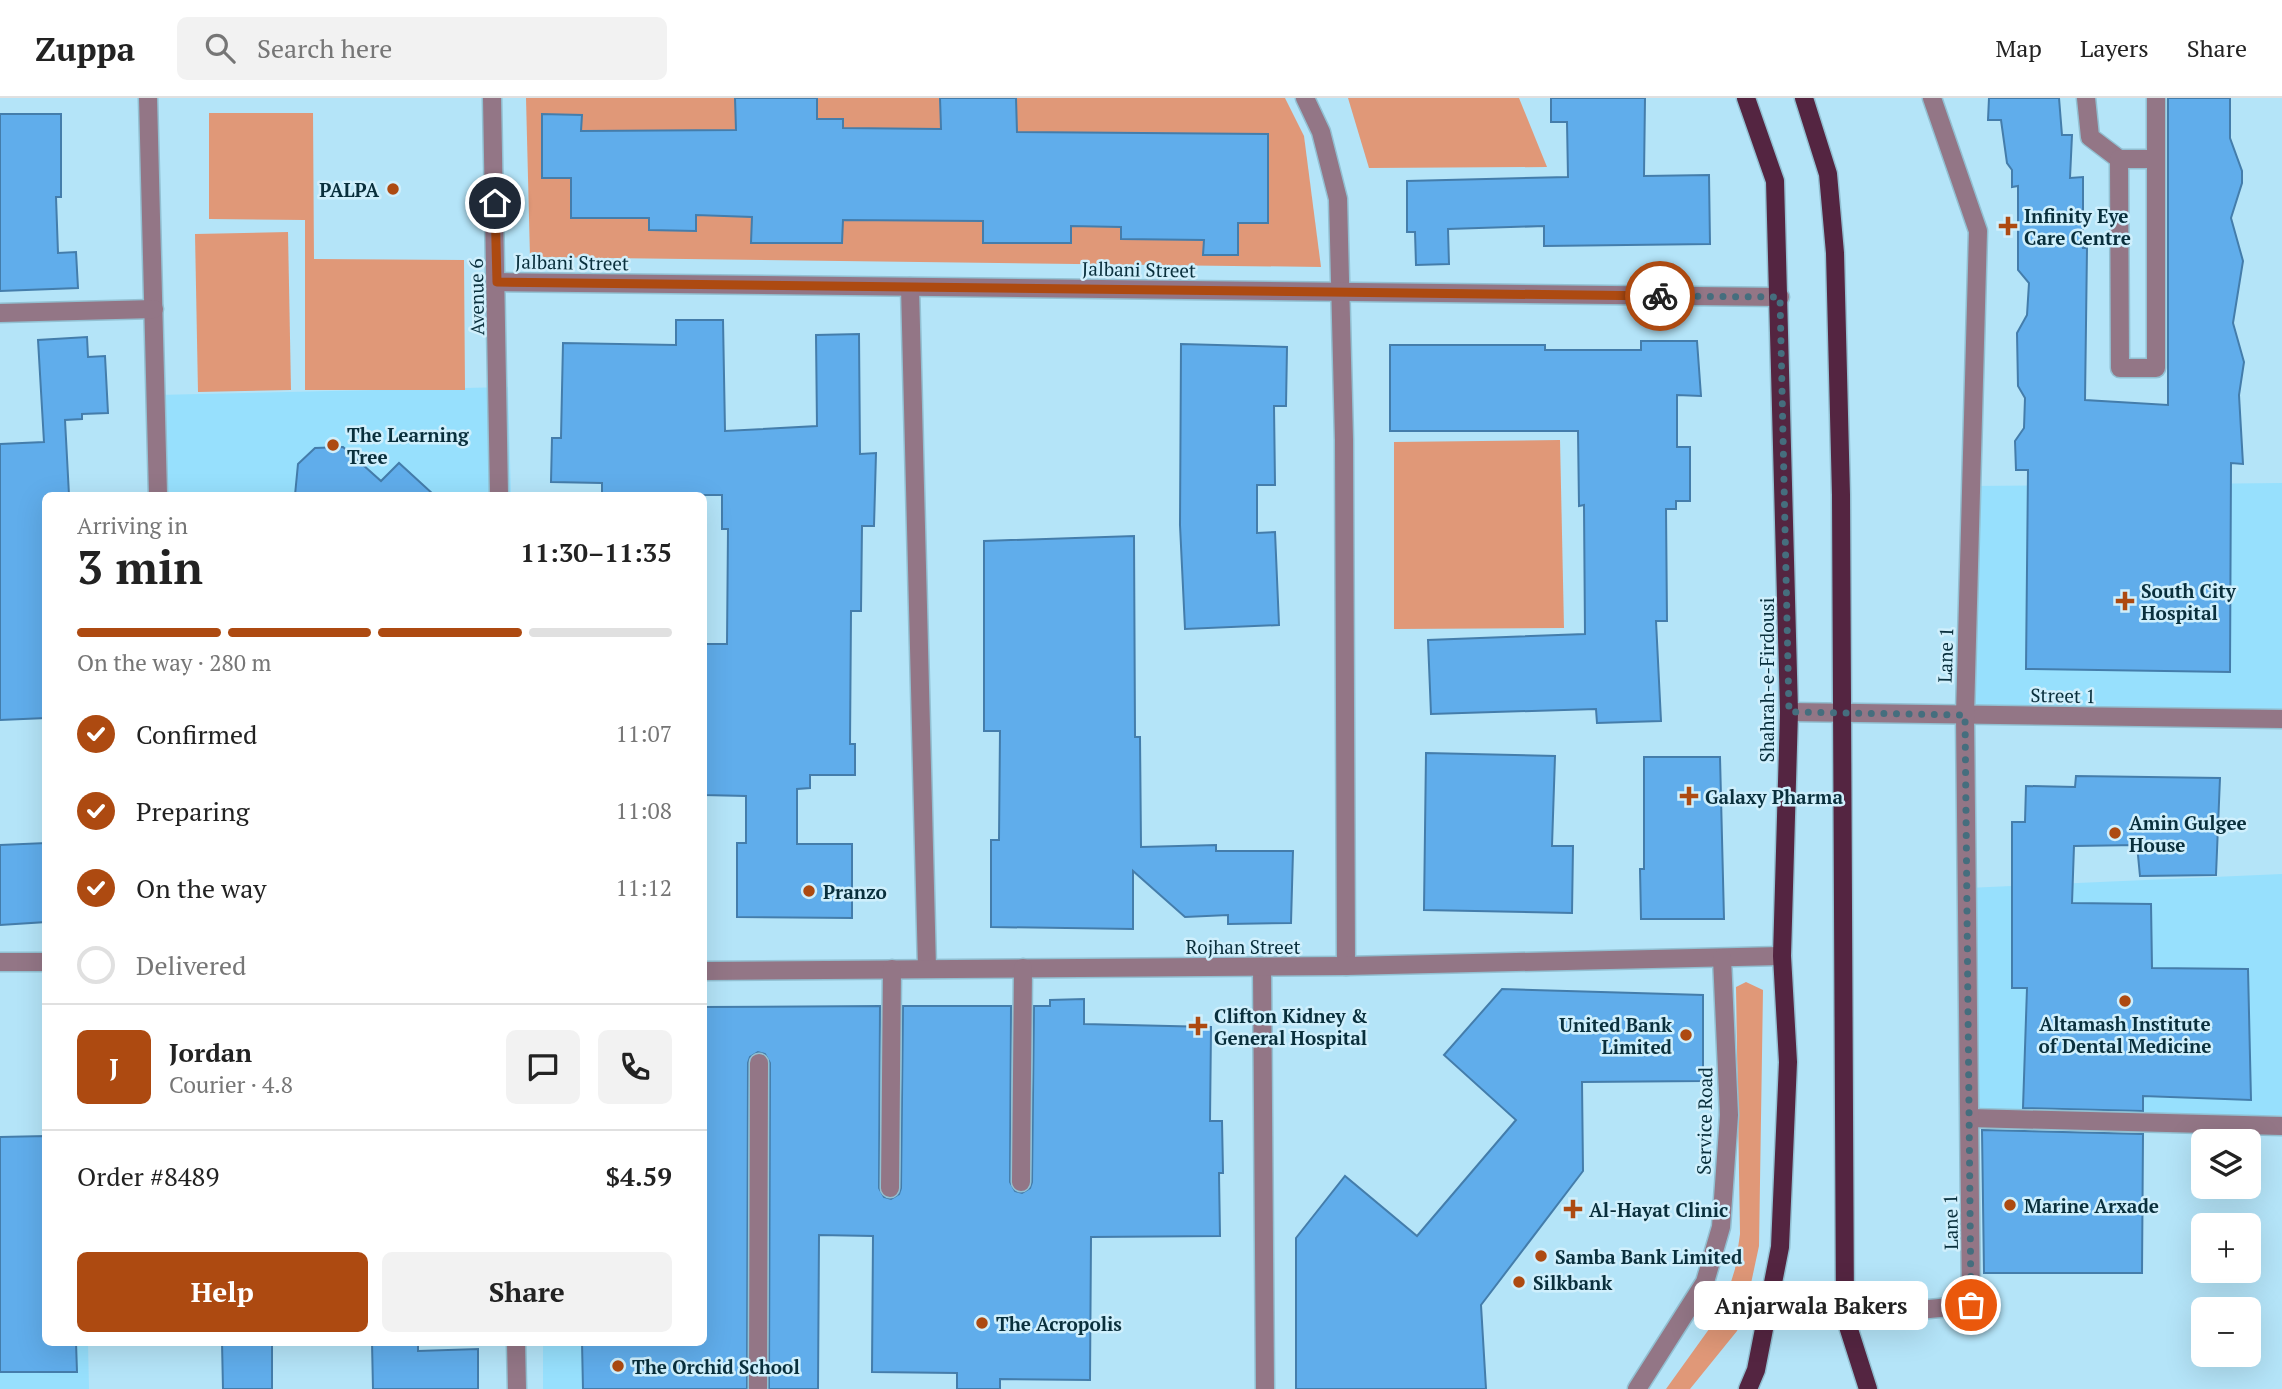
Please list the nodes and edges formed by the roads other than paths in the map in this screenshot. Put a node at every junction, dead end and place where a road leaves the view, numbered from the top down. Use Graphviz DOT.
graph roads {
  1 [pos="148,98"];
  2 [pos="492,98"];
  3 [pos="1305,98"];
  4 [pos="1746,98"];
  5 [pos="1804,98"];
  6 [pos="1932,98"];
  7 [pos="2086,98"];
  8 [pos="2156,98"];
  9 [pos="2119,159"];
  10 [pos="2156,159"];
  11 [pos="497,282"];
  12 [pos="910,287"];
  13 [pos="1342,292"];
  14 [pos="1780,297"];
  15 [pos="154,309"];
  16 [pos="0,313"];
  17 [pos="158,492"];
  18 [pos="499,492"];
  19 [pos="1789,712"];
  20 [pos="1843,713"];
  21 [pos="1965,715"];
  22 [pos="2282,719"];
  23 [pos="1782,956"];
  24 [pos="1722,958"];
  25 [pos="0,962"];
  26 [pos="42,962"];
  27 [pos="1346,966"];
  28 [pos="1262,967"];
  29 [pos="927,968"];
  30 [pos="1023,968"];
  31 [pos="892,970"];
  32 [pos="707,971"];
  33 [pos="759,1063"];
  34 [pos="1969,1118"];
  35 [pos="2282,1126"];
  36 [pos="1021,1182"];
  37 [pos="890,1188"];
  38 [pos="1845,1317"];
  39 [pos="516,1346"];
  40 [pos="517,1389"];
  41 [pos="758,1389"];
  42 [pos="1265,1389"];
  43 [pos="1637,1389"];
  44 [pos="1748,1389"];
  45 [pos="1868,1389"];
  1 -- 15 [label="street"];
  2 -- 11 [label="street, Avenue 6"];
  3 -- 13 [label="street"];
  4 -- 14 [label="main road, Shahrah-e-Firdousi"];
  5 -- 20 [label="main road"];
  6 -- 21 [label="street, Lane 1"];
  7 -- 9 [label="street"];
  8 -- 10 [label="street"];
  9 -- 10 [label="street"];
  9 -- 10 [label="street"];
  11 -- 12 [label="street, Jalbani Street"];
  11 -- 18 [label="street, Avenue 6"];
  12 -- 13 [label="street, Jalbani Street"];
  12 -- 29 [label="street"];
  13 -- 14 [label="street, Jalbani Street"];
  13 -- 27 [label="street"];
  14 -- 19 [label="main road, Shahrah-e-Firdousi"];
  15 -- 16 [label="street"];
  15 -- 17 [label="street"];
  19 -- 20 [label="street, Street 1"];
  19 -- 23 [label="main road, Shahrah-e-Firdousi"];
  20 -- 21 [label="street, Street 1"];
  20 -- 38 [label="main road"];
  21 -- 22 [label="street, Street 1"];
  21 -- 34 [label="street, Lane 1"];
  23 -- 24 [label="street, Rojhan Street"];
  23 -- 44 [label="main road, Shahrah-e-Firdousi"];
  24 -- 27 [label="street, Rojhan Street"];
  24 -- 43 [label="street, Service Road"];
  25 -- 26 [label="street"];
  27 -- 28 [label="street, Rojhan Street"];
  28 -- 30 [label="street, Rojhan Street"];
  28 -- 42 [label="street"];
  29 -- 30 [label="street, Rojhan Street"];
  29 -- 31 [label="street, Rojhan Street"];
  30 -- 36 [label="street"];
  31 -- 32 [label="street, Rojhan Street"];
  31 -- 37 [label="street"];
  33 -- 41 [label="street"];
  34 -- 35 [label="street"];
  34 -- 38 [label="street, Lane 1"];
  38 -- 45 [label="main road"];
  39 -- 40 [label="street"];
}
